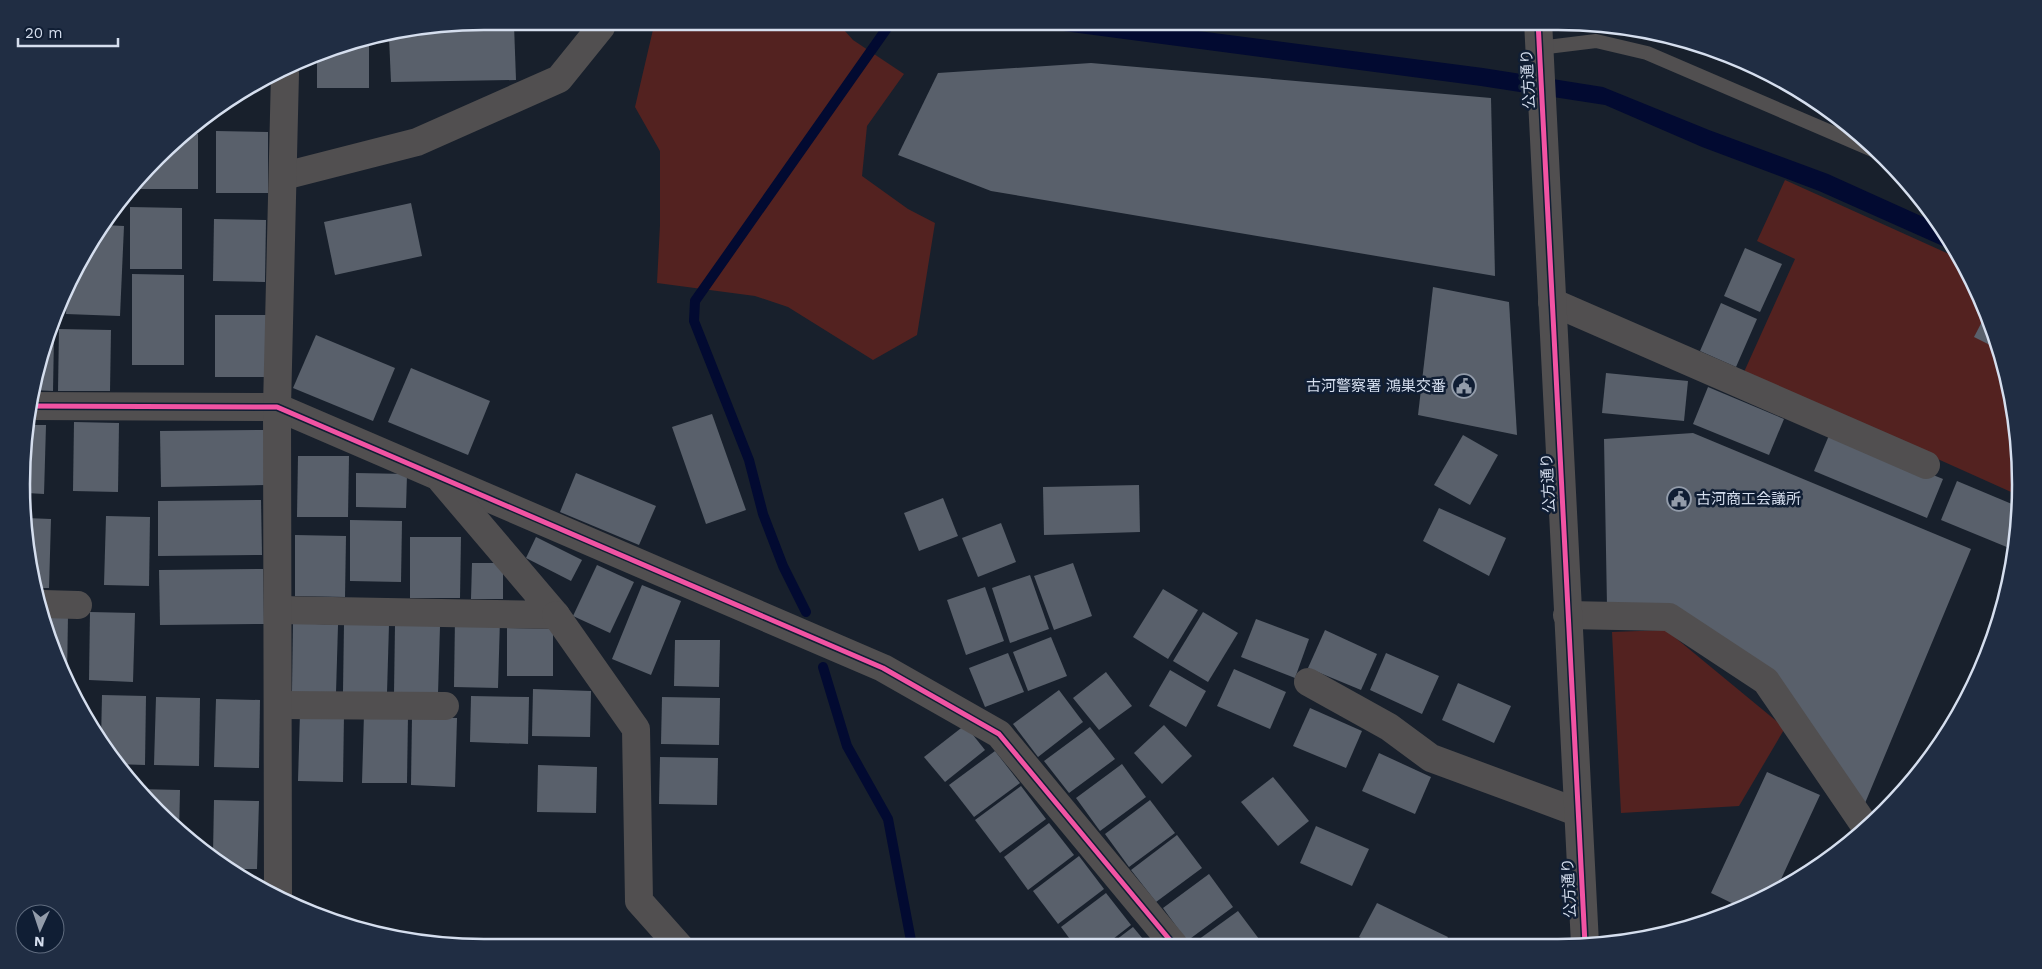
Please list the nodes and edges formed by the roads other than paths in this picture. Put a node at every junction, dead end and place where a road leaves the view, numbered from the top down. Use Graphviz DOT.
graph roads {
  1 [pos="600,30"];
  2 [pos="1538,30"];
  3 [pos="1539,48"];
  4 [pos="285,76"];
  5 [pos="1858,143"];
  6 [pos="284,176"];
  7 [pos="1552,302"];
  8 [pos="37,406"];
  9 [pos="277,407"];
  10 [pos="1926,466"];
  11 [pos="438,476"];
  12 [pos="46,604"];
  13 [pos="78,605"];
  14 [pos="278,610"];
  15 [pos="1567,615"];
  16 [pos="556,616"];
  17 [pos="1308,682"];
  18 [pos="278,705"];
  19 [pos="445,706"];
  20 [pos="1577,812"];
  21 [pos="1862,822"];
  22 [pos="278,889"];
  23 [pos="1585,938"];
  24 [pos="673,939"];
  25 [pos="1169,939"];
  1 -- 6 [label="street"];
  2 -- 3 [label="street, 公方通り"];
  3 -- 5 [label="lane"];
  3 -- 7 [label="street, 公方通り"];
  4 -- 6 [label="street"];
  6 -- 9 [label="street"];
  7 -- 10 [label="street"];
  7 -- 15 [label="street, 公方通り"];
  8 -- 9 [label="street"];
  9 -- 11 [label="street"];
  9 -- 14 [label="street"];
  11 -- 16 [label="street"];
  11 -- 25 [label="street"];
  12 -- 13 [label="street"];
  14 -- 16 [label="street"];
  14 -- 18 [label="street"];
  15 -- 20 [label="street, 公方通り"];
  15 -- 21 [label="street"];
  16 -- 24 [label="street"];
  17 -- 20 [label="street"];
  18 -- 19 [label="street"];
  18 -- 22 [label="street"];
  20 -- 23 [label="street, 公方通り"];
}
